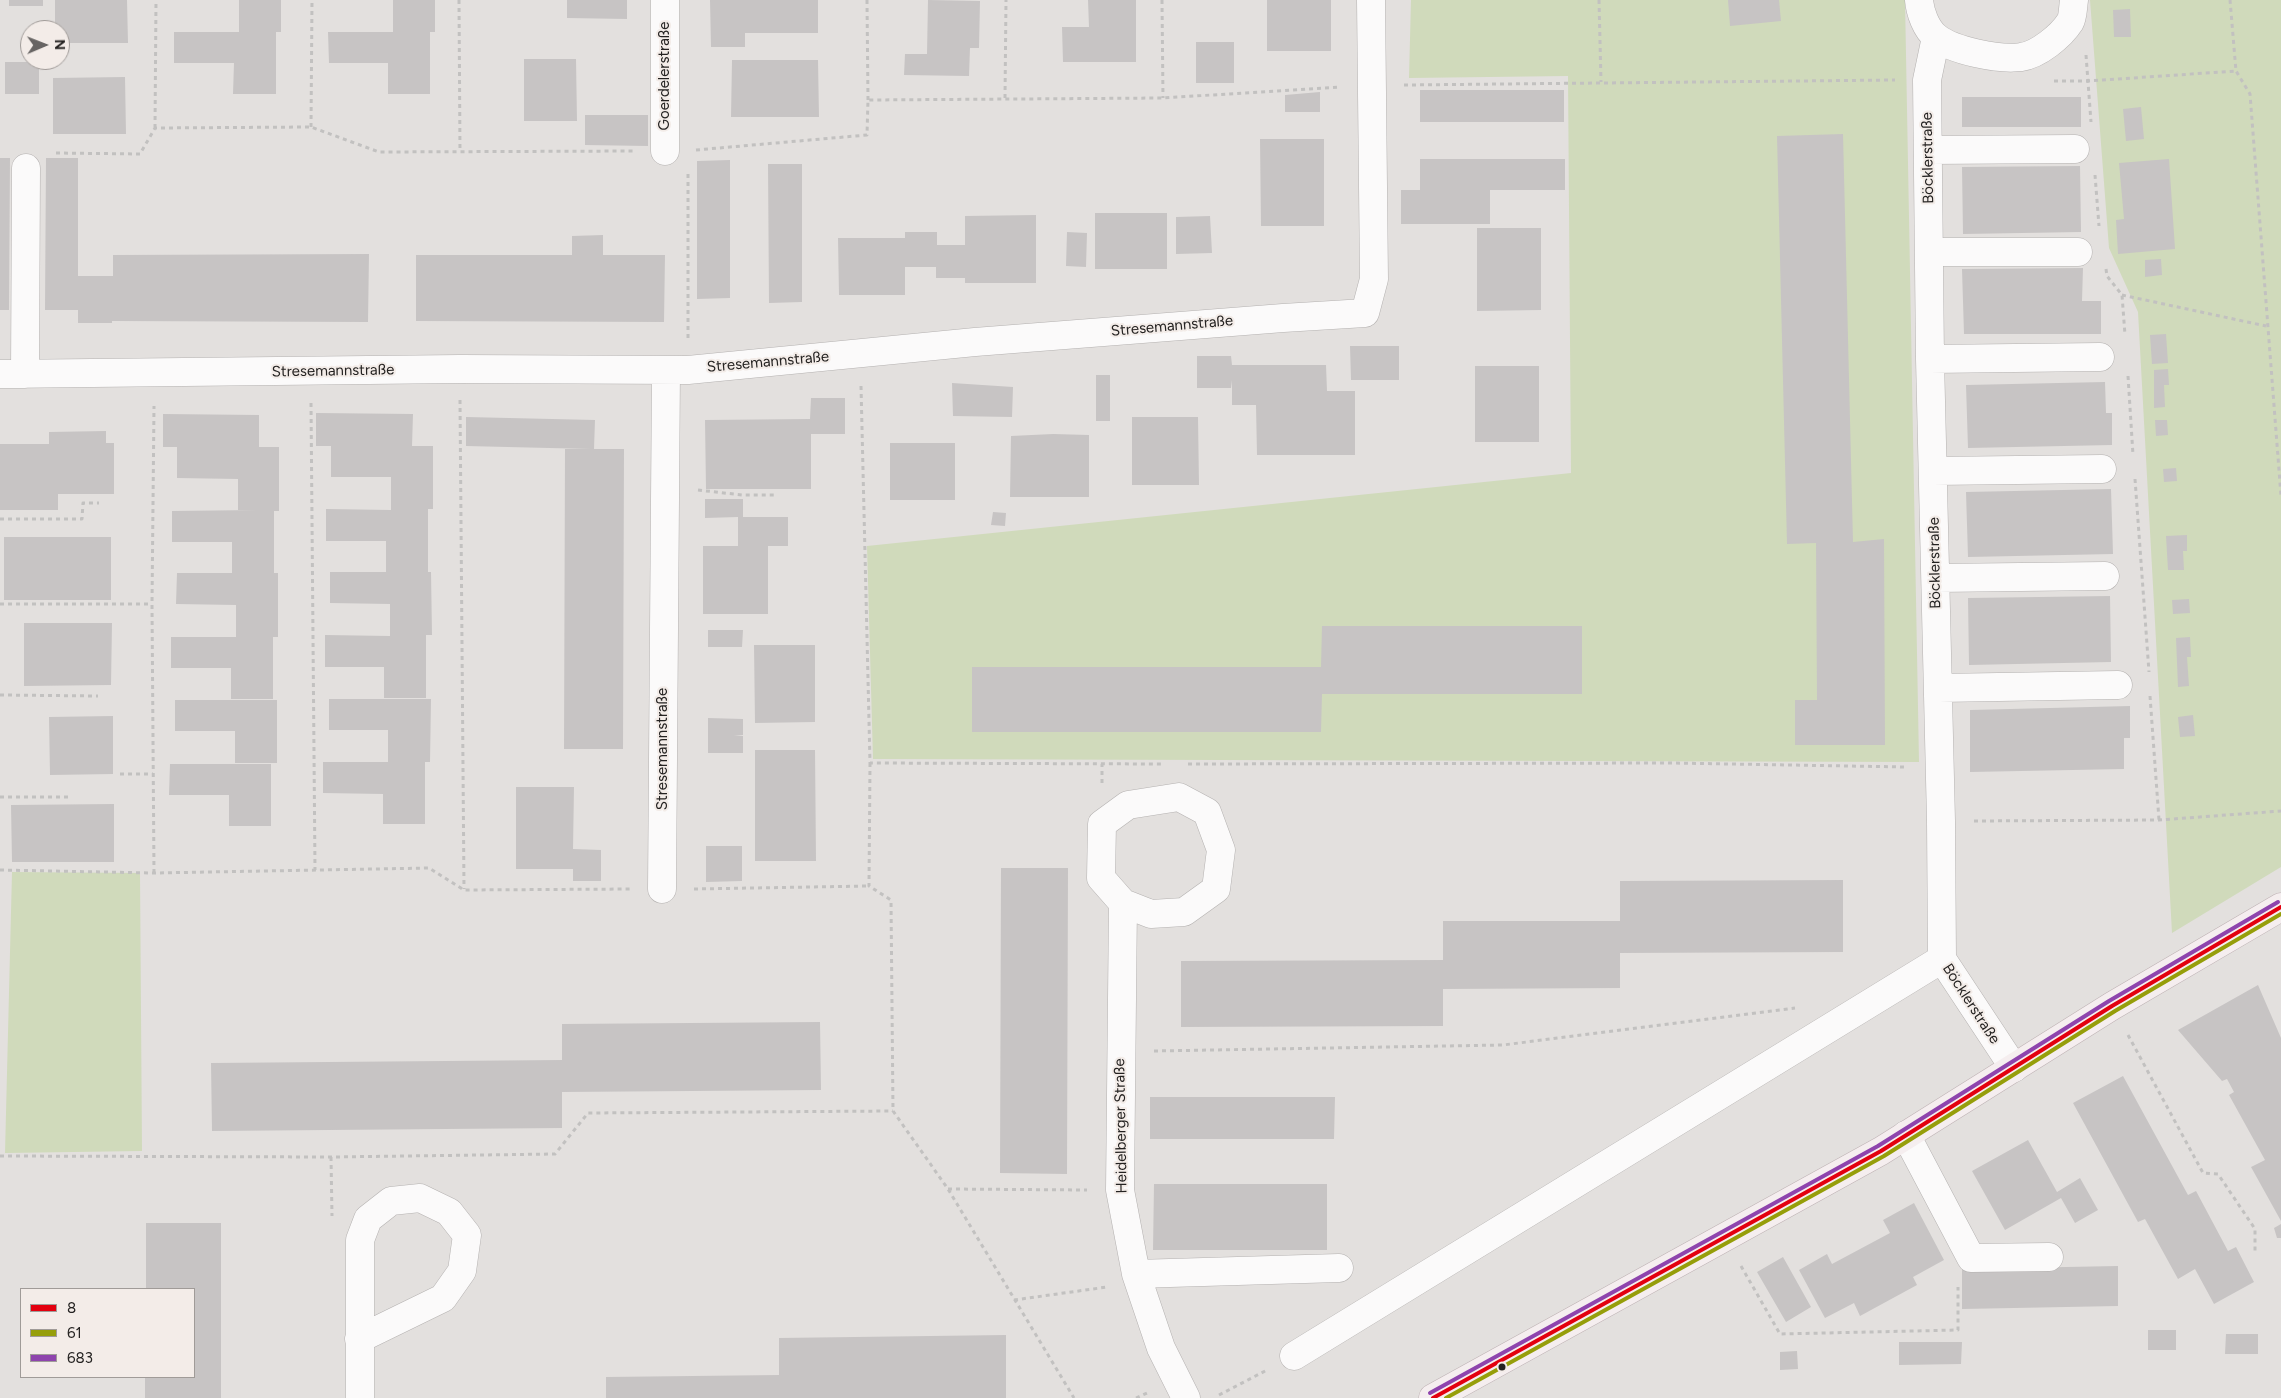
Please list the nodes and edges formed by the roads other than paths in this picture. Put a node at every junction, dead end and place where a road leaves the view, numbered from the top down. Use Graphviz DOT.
graph roads {
  1 [pos="666,0"];
  2 [pos="1371,0"];
  3 [pos="1919,0"];
  4 [pos="2074,0"];
  5 [pos="1936,37"];
  6 [pos="1928,150"];
  7 [pos="666,151"];
  8 [pos="2085,158"];
  9 [pos="26,168"];
  10 [pos="1929,252"];
  11 [pos="2078,252"];
  12 [pos="2100,357"];
  13 [pos="1930,360"];
  14 [pos="677,370"];
  15 [pos="12,374"];
  16 [pos="2102,469"];
  17 [pos="1933,471"];
  18 [pos="2105,576"];
  19 [pos="1936,578"];
  20 [pos="2118,685"];
  21 [pos="1939,688"];
  22 [pos="662,889"];
  23 [pos="1123,903"];
  24 [pos="2281,907"];
  25 [pos="2281,922"];
  26 [pos="2226,940"];
  27 [pos="1942,959"];
  28 [pos="2014,1068"];
  29 [pos="1906,1135"];
  30 [pos="2049,1257"];
  31 [pos="1339,1268"];
  32 [pos="1136,1274"];
  33 [pos="359,1339"];
  34 [pos="1294,1356"];
  35 [pos="360,1398"];
  36 [pos="1186,1398"];
  37 [pos="1433,1398"];
  1 -- 7 [label="street, Goerdelerstraße"];
  2 -- 14 [label="street, Stresemannstraße"];
  3 -- 5 [label="street"];
  4 -- 5 [label="street"];
  5 -- 6 [label="street, Böcklerstraße"];
  6 -- 8 [label="street"];
  6 -- 10 [label="street, Böcklerstraße"];
  9 -- 15 [label="street"];
  10 -- 11 [label="street"];
  10 -- 13 [label="street, Böcklerstraße"];
  12 -- 13 [label="street"];
  13 -- 17 [label="street, Böcklerstraße"];
  14 -- 15 [label="street, Stresemannstraße"];
  14 -- 22 [label="street, Stresemannstraße"];
  16 -- 17 [label="street"];
  17 -- 19 [label="street, Böcklerstraße"];
  18 -- 19 [label="street"];
  19 -- 21 [label="street, Böcklerstraße"];
  20 -- 21 [label="street"];
  21 -- 27 [label="street, Böcklerstraße"];
  23 -- 23 [label="street"];
  23 -- 32 [label="street, Heidelberger Straße"];
  24 -- 26 [label="main road"];
  25 -- 26 [label="main road"];
  26 -- 28 [label="main road"];
  27 -- 28 [label="street, Böcklerstraße"];
  27 -- 34 [label="street"];
  28 -- 29 [label="main road"];
  29 -- 30 [label="street"];
  29 -- 37 [label="main road"];
  31 -- 32 [label="street"];
  32 -- 36 [label="street, Heidelberger Straße"];
  33 -- 33 [label="street"];
  33 -- 35 [label="street"];
}
